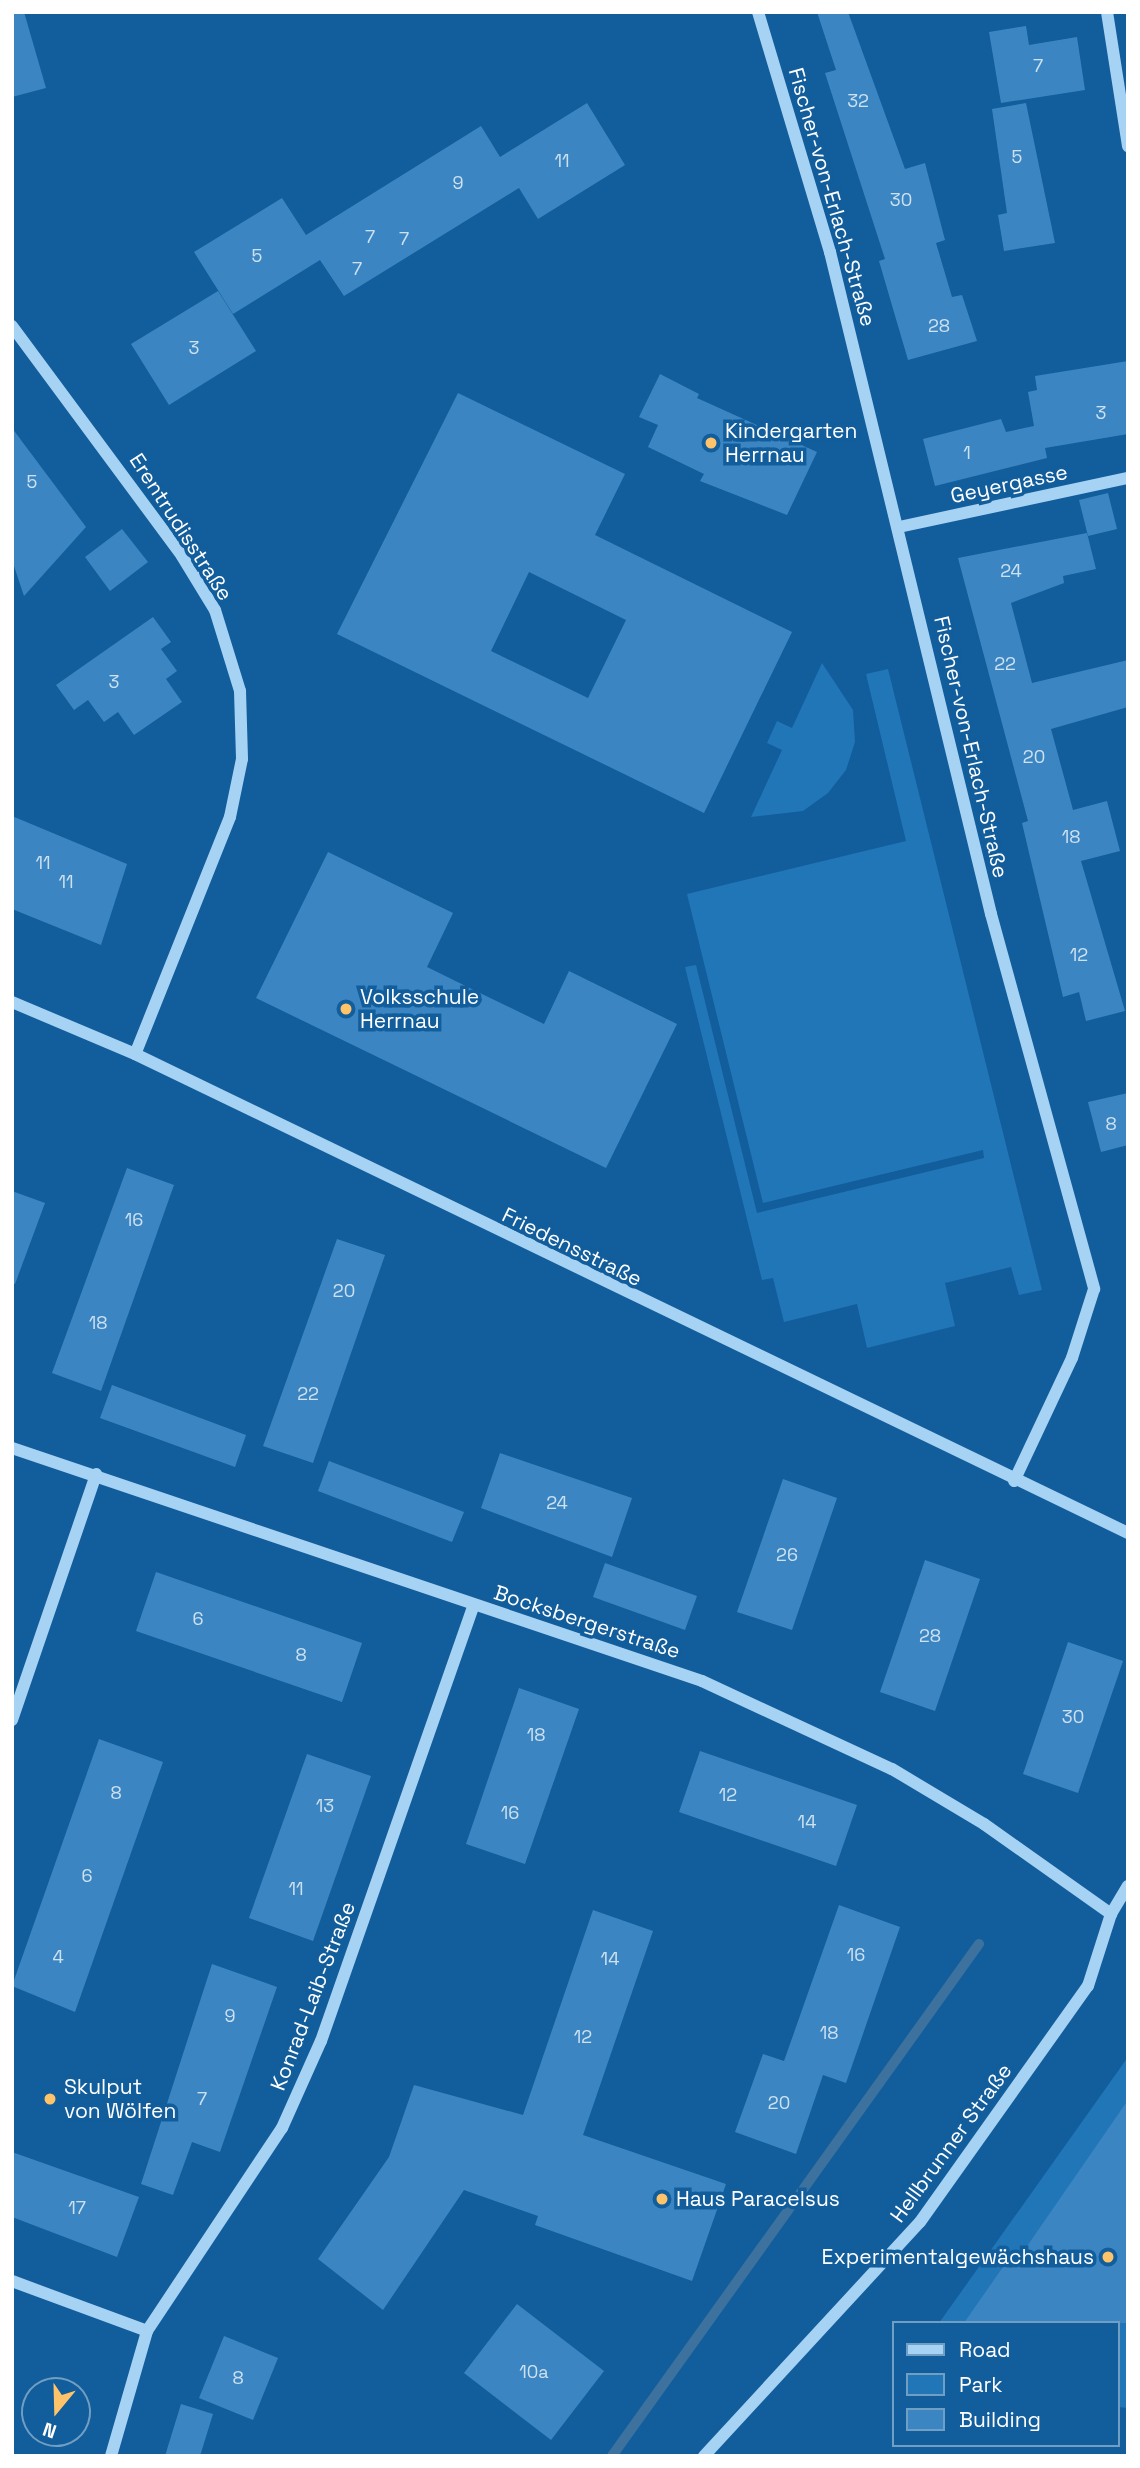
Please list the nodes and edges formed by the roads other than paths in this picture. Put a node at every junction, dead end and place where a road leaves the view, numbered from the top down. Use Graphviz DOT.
graph roads {
  1 [pos="758,12"];
  2 [pos="1107,12"];
  3 [pos="1128,146"];
  4 [pos="12,326"];
  5 [pos="1128,478"];
  6 [pos="899,527"];
  7 [pos="12,1002"];
  8 [pos="135,1054"];
  9 [pos="12,1448"];
  10 [pos="96,1474"];
  11 [pos="1014,1481"];
  12 [pos="1115,1529"];
  13 [pos="1128,1533"];
  14 [pos="1128,1541"];
  15 [pos="474,1605"];
  16 [pos="12,1720"];
  17 [pos="1128,1886"];
  18 [pos="1111,1914"];
  19 [pos="12,2281"];
  20 [pos="147,2331"];
  21 [pos="111,2456"];
  22 [pos="704,2456"];
  1 -- 6 [label="street, Fischer-von-Erlach-Straße"];
  2 -- 3 [label="street"];
  4 -- 8 [label="street, Erentrudisstraße"];
  5 -- 6 [label="street, Geyergasse"];
  6 -- 11 [label="street, Fischer-von-Erlach-Straße"];
  7 -- 8 [label="street, Friedensstraße"];
  8 -- 11 [label="street, Friedensstraße"];
  9 -- 10 [label="street, Bocksbergerstraße"];
  10 -- 15 [label="street, Bocksbergerstraße"];
  10 -- 16 [label="street"];
  11 -- 12 [label="street, Friedensstraße"];
  12 -- 13 [label="street, Friedensstraße"];
  12 -- 14 [label="street, Friedensstraße"];
  15 -- 18 [label="street, Bocksbergerstraße"];
  15 -- 20 [label="street, Konrad-Laib-Straße"];
  17 -- 18 [label="street, Hellbrunner Straße"];
  18 -- 22 [label="street, Hellbrunner Straße"];
  19 -- 20 [label="street"];
  20 -- 21 [label="street, Konrad-Laib-Straße"];
}
